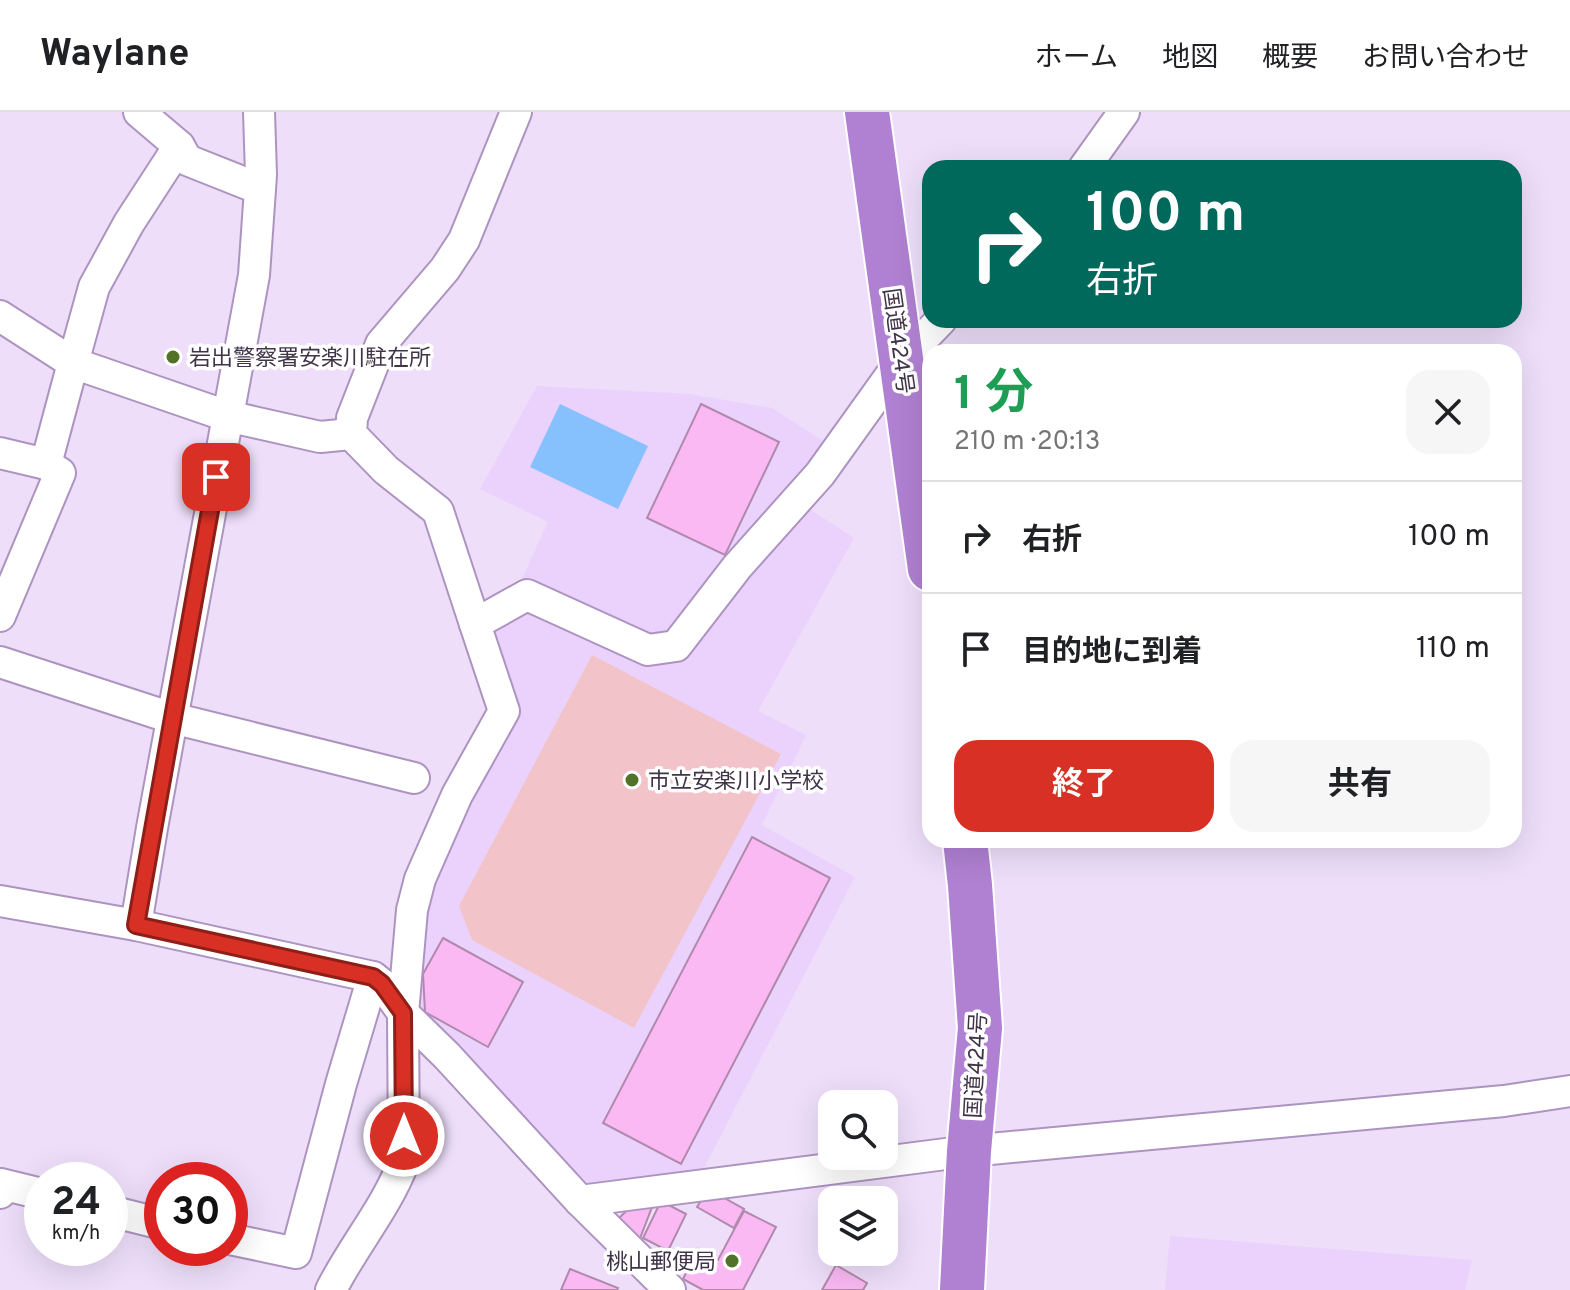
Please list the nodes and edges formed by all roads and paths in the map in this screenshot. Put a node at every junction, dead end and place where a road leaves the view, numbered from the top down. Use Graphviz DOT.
graph roads {
  1 [pos="139,112"];
  2 [pos="259,112"];
  3 [pos="516,112"];
  4 [pos="867,112"];
  5 [pos="1124,112"];
  6 [pos="179,146"];
  7 [pos="1090,160"];
  8 [pos="260,189"];
  9 [pos="0,316"];
  10 [pos="933,328"];
  11 [pos="901,361"];
  12 [pos="73,363"];
  13 [pos="227,416"];
  14 [pos="351,434"];
  15 [pos="0,453"];
  16 [pos="46,464"];
  17 [pos="922,512"];
  18 [pos="0,616"];
  19 [pos="475,624"];
  20 [pos="0,662"];
  21 [pos="172,718"];
  22 [pos="414,778"];
  23 [pos="966,848"];
  24 [pos="0,901"];
  25 [pos="136,925"];
  26 [pos="373,977"];
  27 [pos="403,1013"];
  28 [pos="1570,1091"];
  29 [pos="969,1151"];
  30 [pos="0,1187"];
  31 [pos="24,1191"];
  32 [pos="580,1201"];
  33 [pos="248,1243"];
  34 [pos="331,1290"];
  35 [pos="670,1290"];
  36 [pos="962,1290"];
  1 -- 6 [label="street"];
  2 -- 8 [label="street"];
  3 -- 14 [label="street"];
  4 -- 11 [label="highway, 国道424号"];
  5 -- 7 [label="street"];
  6 -- 8 [label="street"];
  6 -- 12 [label="street"];
  8 -- 13 [label="street"];
  9 -- 12 [label="street"];
  10 -- 11 [label="street"];
  11 -- 17 [label="highway, 国道424号"];
  11 -- 19 [label="street"];
  12 -- 13 [label="street"];
  12 -- 16 [label="street"];
  13 -- 14 [label="street"];
  13 -- 21 [label="street"];
  14 -- 19 [label="street"];
  15 -- 16 [label="street"];
  16 -- 18 [label="street"];
  19 -- 27 [label="street"];
  20 -- 21 [label="street"];
  21 -- 22 [label="street"];
  21 -- 25 [label="street"];
  23 -- 29 [label="highway, 国道424号"];
  24 -- 25 [label="street"];
  25 -- 26 [label="street"];
  26 -- 27 [label="street"];
  26 -- 33 [label="street"];
  27 -- 32 [label="street"];
  27 -- 34 [label="street"];
  28 -- 29 [label="street"];
  29 -- 32 [label="street"];
  29 -- 36 [label="highway, 国道424号"];
  30 -- 31 [label="street"];
  32 -- 35 [label="street"];
}
